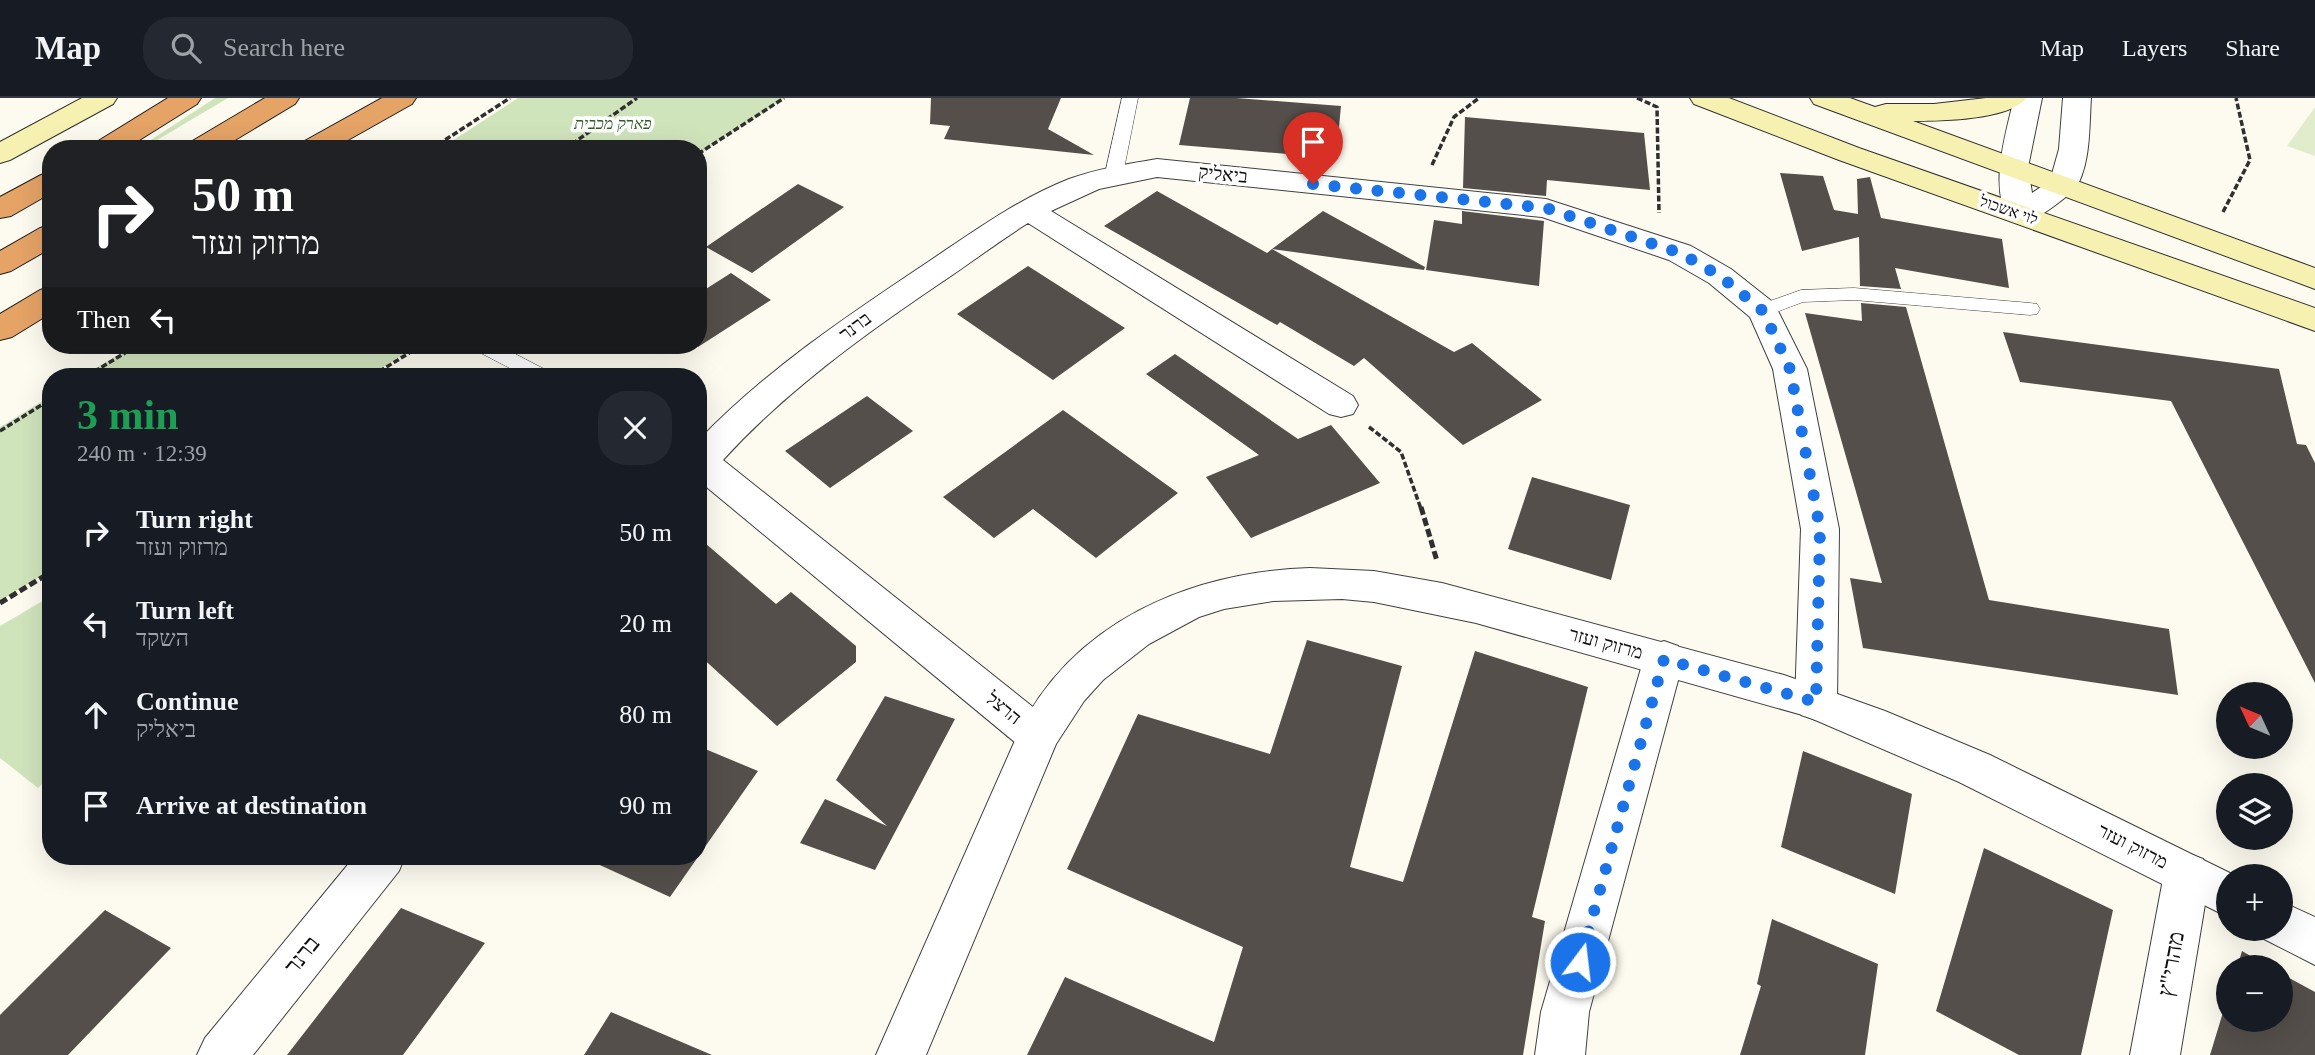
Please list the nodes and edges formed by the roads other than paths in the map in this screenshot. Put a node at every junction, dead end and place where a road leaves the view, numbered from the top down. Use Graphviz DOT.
graph roads {
  1 [pos="103,98"];
  2 [pos="187,98"];
  3 [pos="285,98"];
  4 [pos="378,98"];
  5 [pos="402,98"];
  6 [pos="1130,98"];
  7 [pos="1704,98"];
  8 [pos="1824,98"];
  9 [pos="2012,98"];
  10 [pos="2028,98"];
  11 [pos="2077,98"];
  12 [pos="1855,110"];
  13 [pos="119,140"];
  14 [pos="214,140"];
  15 [pos="310,140"];
  16 [pos="327,140"];
  17 [pos="0,154"];
  18 [pos="2013,167"];
  19 [pos="1114,174"];
  20 [pos="2064,185"];
  21 [pos="42,186"];
  22 [pos="0,209"];
  23 [pos="1030,211"];
  24 [pos="2021,214"];
  25 [pos="42,240"];
  26 [pos="0,264"];
  27 [pos="2315,279"];
  28 [pos="42,303"];
  29 [pos="2030,309"];
  30 [pos="1763,311"];
  31 [pos="2315,320"];
  32 [pos="0,329"];
  33 [pos="499,354"];
  34 [pos="526,368"];
  35 [pos="1341,405"];
  36 [pos="707,454"];
  37 [pos="707,468"];
  38 [pos="1664,659"];
  39 [pos="1816,702"];
  40 [pos="1038,736"];
  41 [pos="376,865"];
  42 [pos="2187,874"];
  43 [pos="2216,889"];
  44 [pos="2293,930"];
  45 [pos="2315,942"];
  46 [pos="222,1055"];
  47 [pos="901,1055"];
  48 [pos="1560,1055"];
  49 [pos="2155,1055"];
  1 -- 17 [label="main road"];
  2 -- 13 [label="highway"];
  3 -- 14 [label="highway"];
  4 -- 15 [label="highway"];
  5 -- 16 [label="highway"];
  6 -- 19 [label="lane"];
  7 -- 24 [label="main road, לוי אשכול"];
  8 -- 12 [label="main road"];
  9 -- 12 [label="main road"];
  10 -- 18 [label="street"];
  11 -- 20 [label="street"];
  12 -- 18 [label="main road"];
  18 -- 20 [label="main road"];
  18 -- 24 [label="street"];
  19 -- 23 [label="street, ביאליק"];
  19 -- 30 [label="street, ביאליק"];
  20 -- 24 [label="street"];
  20 -- 27 [label="main road"];
  21 -- 22 [label="highway"];
  23 -- 35 [label="street"];
  23 -- 36 [label="street, ברנר"];
  24 -- 31 [label="main road, לוי אשכול"];
  25 -- 26 [label="highway"];
  28 -- 32 [label="highway"];
  29 -- 30 [label="lane"];
  30 -- 39 [label="street"];
  33 -- 34 [label="lane"];
  37 -- 40 [label="street, הרצל"];
  38 -- 39 [label="street, מרזוק ועזר"];
  38 -- 40 [label="street, מרזוק ועזר"];
  38 -- 48 [label="street"];
  39 -- 42 [label="street, מרזוק ועזר"];
  40 -- 47 [label="street, הרצל"];
  41 -- 46 [label="street, ברנר"];
  42 -- 43 [label="street, מרזוק ועזר"];
  42 -- 49 [label="street, מהרי\"ץ"];
  44 -- 45 [label="street"];
}
